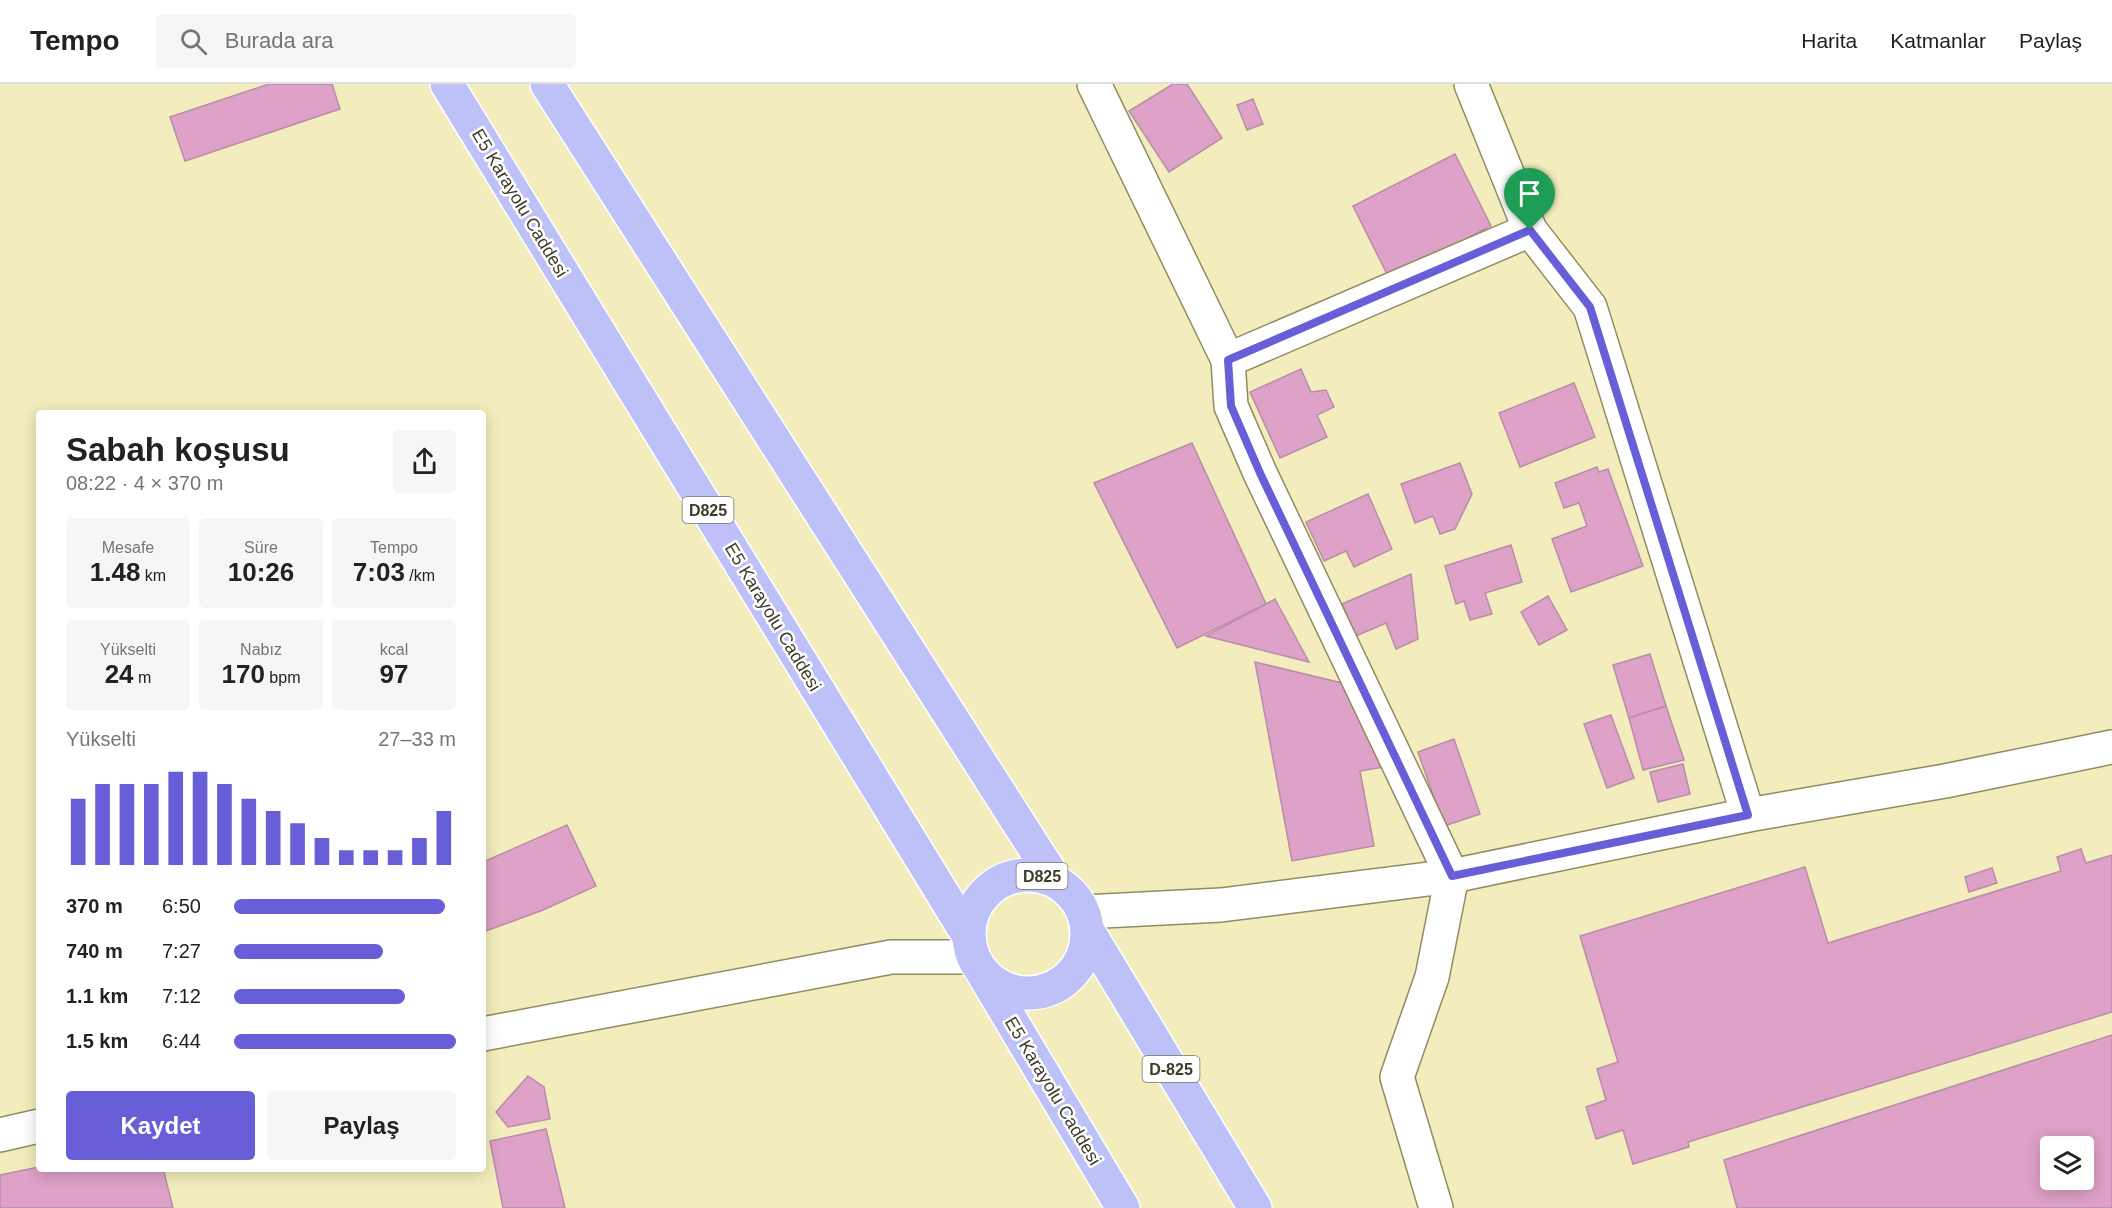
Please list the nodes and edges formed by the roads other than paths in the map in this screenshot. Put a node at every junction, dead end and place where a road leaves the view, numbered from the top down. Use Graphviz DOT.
graph roads {
  1 [pos="447,84"];
  2 [pos="547,84"];
  3 [pos="1094,84"];
  4 [pos="1471,84"];
  5 [pos="1530,230"];
  6 [pos="1228,360"];
  7 [pos="2112,747"];
  8 [pos="1746,815"];
  9 [pos="1452,876"];
  10 [pos="1055,880"];
  11 [pos="1086,921"];
  12 [pos="975,955"];
  13 [pos="486,1033"];
  14 [pos="36,1127"];
  15 [pos="0,1135"];
  16 [pos="1123,1208"];
  17 [pos="1254,1208"];
  18 [pos="1436,1208"];
  1 -- 12 [label="highway, E5 Karayolu Caddesi / D825"];
  2 -- 10 [label="highway, D825"];
  3 -- 6 [label="street"];
  4 -- 5 [label="street"];
  5 -- 6 [label="street"];
  5 -- 8 [label="street"];
  6 -- 9 [label="street"];
  7 -- 8 [label="street"];
  8 -- 9 [label="street"];
  9 -- 11 [label="street"];
  9 -- 18 [label="street"];
  10 -- 11 [label="highway, D825"];
  10 -- 12 [label="highway, D825"];
  11 -- 12 [label="highway, E5 Karayolu Caddesi / D825"];
  11 -- 17 [label="highway, D-825"];
  12 -- 13 [label="street"];
  12 -- 16 [label="highway, E5 Karayolu Caddesi"];
  14 -- 15 [label="street"];
}
